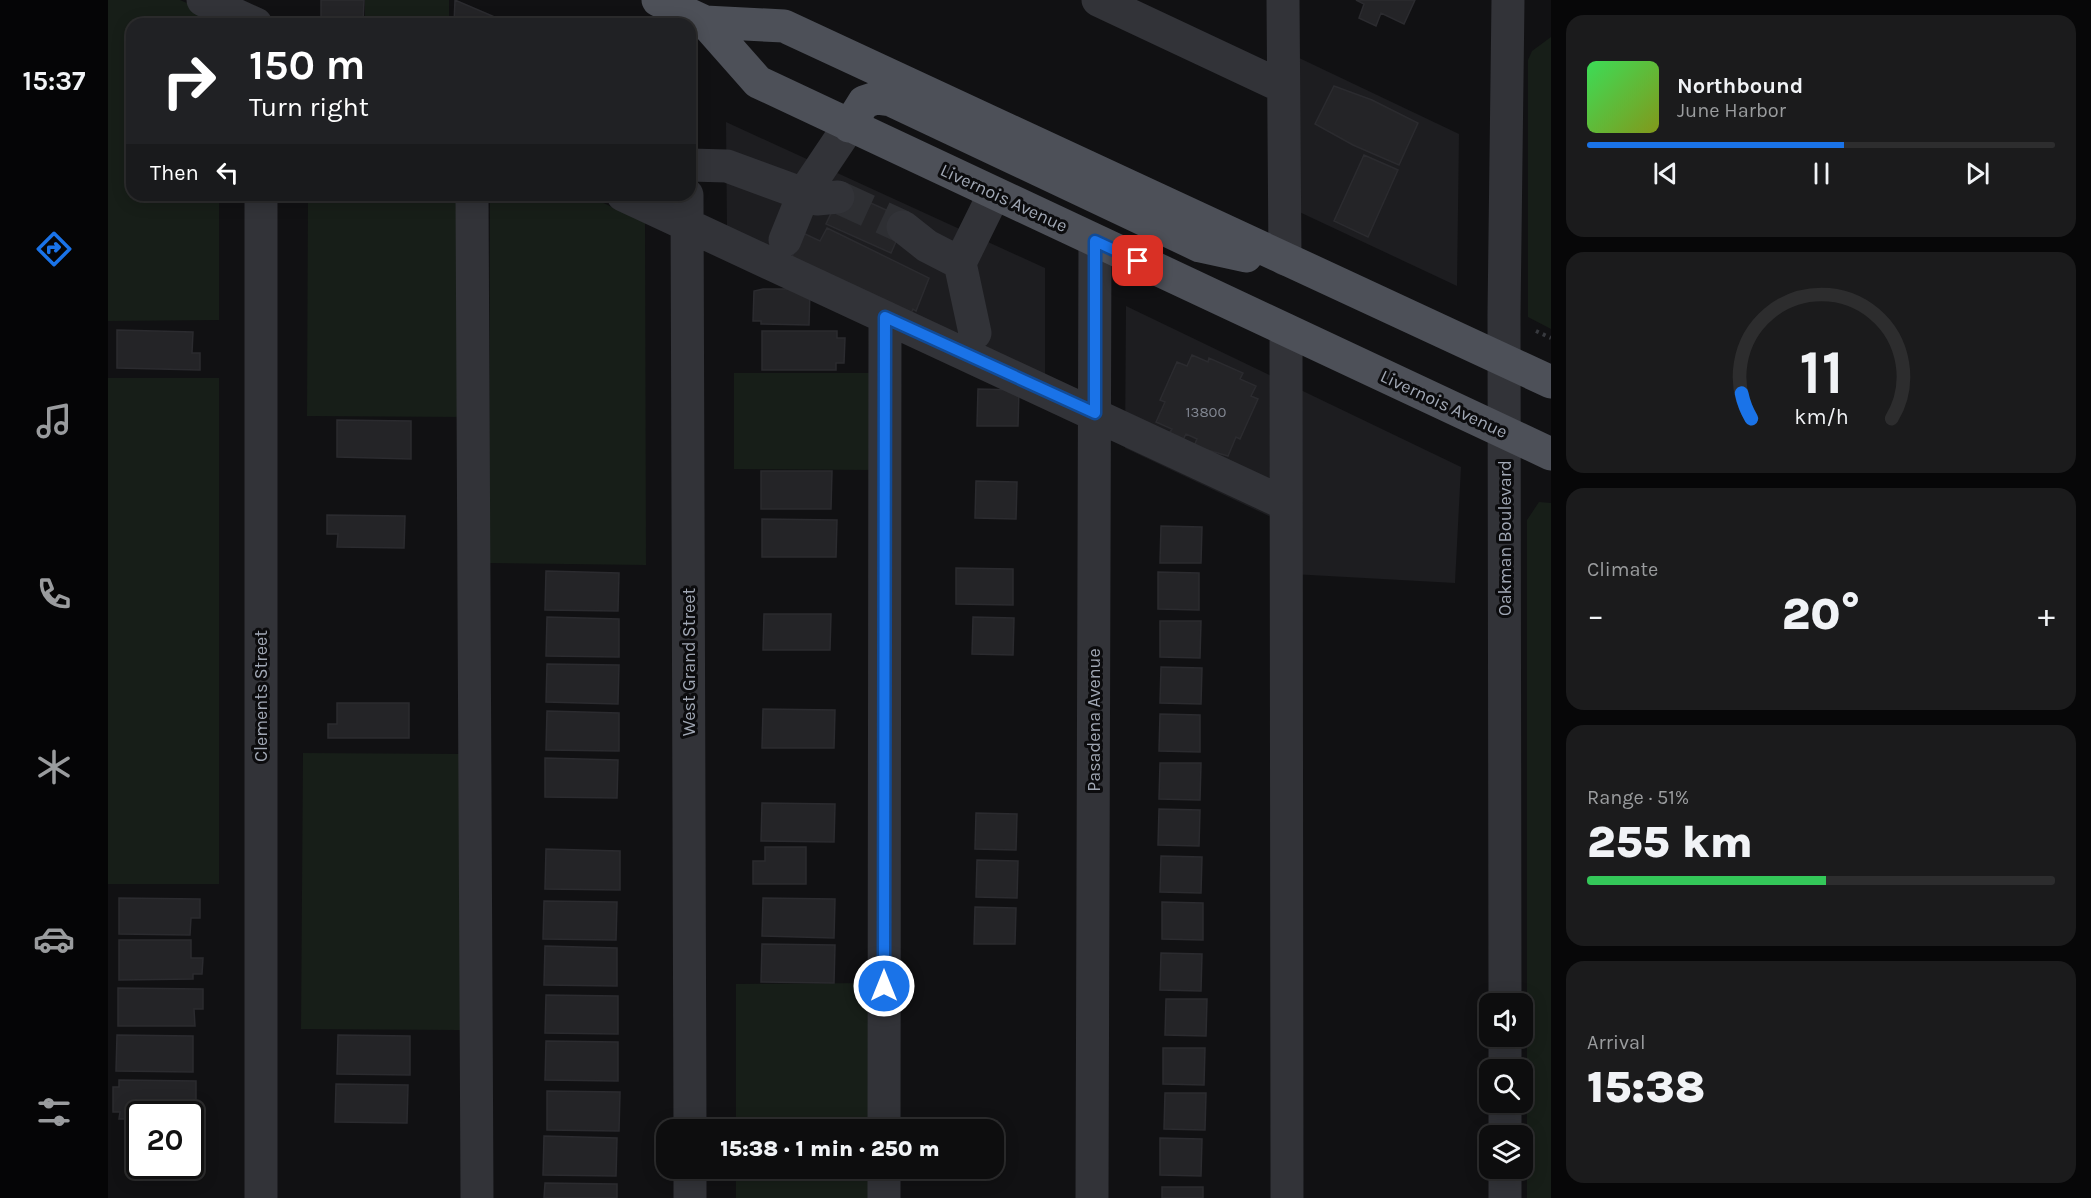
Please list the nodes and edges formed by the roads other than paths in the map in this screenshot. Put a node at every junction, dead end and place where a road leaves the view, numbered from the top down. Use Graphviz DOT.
graph roads {
  1 [pos="203,0"];
  2 [pos="261,0"];
  3 [pos="1098,0"];
  4 [pos="1283,0"];
  5 [pos="1508,0"];
  6 [pos="683,15"];
  7 [pos="243,18"];
  8 [pos="261,18"];
  9 [pos="696,27"];
  10 [pos="1283,87"];
  11 [pos="849,126"];
  12 [pos="696,165"];
  13 [pos="994,194"];
  14 [pos="823,200"];
  15 [pos="261,201"];
  16 [pos="472,201"];
  17 [pos="649,201"];
  18 [pos="688,210"];
  19 [pos="909,238"];
  20 [pos="785,240"];
  21 [pos="1095,241"];
  22 [pos="960,263"];
  23 [pos="1297,264"];
  24 [pos="885,317"];
  25 [pos="1286,330"];
  26 [pos="975,333"];
  27 [pos="1505,360"];
  28 [pos="1551,382"];
  29 [pos="1095,413"];
  30 [pos="1505,433"];
  31 [pos="1551,454"];
  32 [pos="1286,504"];
  33 [pos="1505,993"];
  34 [pos="690,1119"];
  35 [pos="884,1119"];
  36 [pos="690,1179"];
  37 [pos="884,1179"];
  38 [pos="1505,1179"];
  39 [pos="261,1198"];
  40 [pos="477,1198"];
  41 [pos="690,1198"];
  42 [pos="884,1198"];
  43 [pos="1092,1198"];
  44 [pos="1287,1198"];
  45 [pos="1505,1198"];
  1 -- 7 [label="street"];
  2 -- 8 [label="street"];
  3 -- 10 [label="street"];
  4 -- 10 [label="street"];
  5 -- 27 [label="street, Oakman Boulevard"];
  6 -- 23 [label="main road, Livernois Avenue"];
  9 -- 11 [label="main road, Livernois Avenue"];
  10 -- 23 [label="street"];
  11 -- 13 [label="main road, Livernois Avenue"];
  11 -- 14 [label="street"];
  11 -- 23 [label="main road"];
  12 -- 14 [label="street"];
  13 -- 21 [label="main road, Livernois Avenue"];
  13 -- 22 [label="street"];
  14 -- 20 [label="street"];
  15 -- 39 [label="street, Clements Street"];
  16 -- 40 [label="street"];
  17 -- 18 [label="street"];
  18 -- 24 [label="street"];
  18 -- 34 [label="street, West Grand Street"];
  19 -- 22 [label="street"];
  21 -- 25 [label="main road, Livernois Avenue"];
  21 -- 29 [label="street, Pasadena Avenue"];
  22 -- 26 [label="street"];
  23 -- 27 [label="main road, Livernois Avenue"];
  24 -- 29 [label="street"];
  24 -- 35 [label="street"];
  25 -- 30 [label="main road, Livernois Avenue"];
  25 -- 32 [label="street"];
  27 -- 28 [label="main road, Livernois Avenue"];
  27 -- 30 [label="street, Oakman Boulevard"];
  29 -- 32 [label="street"];
  29 -- 43 [label="street, Pasadena Avenue"];
  30 -- 31 [label="main road, Livernois Avenue"];
  30 -- 33 [label="street, Oakman Boulevard"];
  32 -- 44 [label="street"];
  36 -- 41 [label="street"];
  37 -- 42 [label="street"];
  38 -- 45 [label="street"];
}
